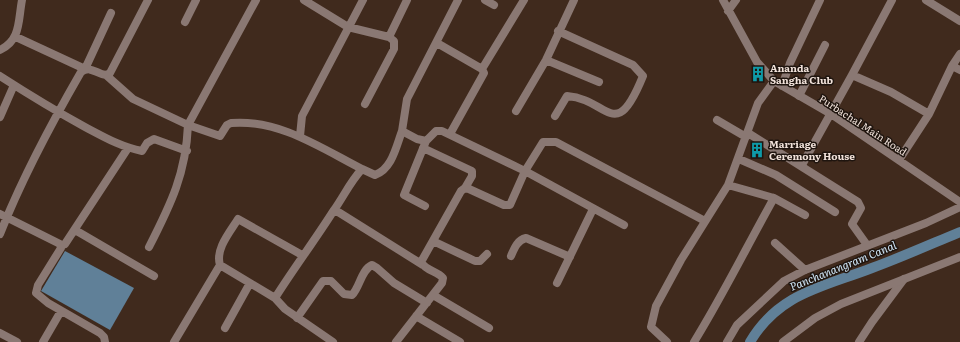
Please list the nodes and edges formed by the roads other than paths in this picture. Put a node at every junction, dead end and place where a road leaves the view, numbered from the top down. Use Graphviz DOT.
graph roads {
  1 [pos="22,0"];
  2 [pos="148,0"];
  3 [pos="196,0"];
  4 [pos="256,0"];
  5 [pos="304,0"];
  6 [pos="363,0"];
  7 [pos="407,0"];
  8 [pos="458,0"];
  9 [pos="486,0"];
  10 [pos="524,0"];
  11 [pos="574,0"];
  12 [pos="723,0"];
  13 [pos="736,0"];
  14 [pos="820,0"];
  15 [pos="892,0"];
  16 [pos="926,0"];
  17 [pos="494,5"];
  18 [pos="728,11"];
  19 [pos="111,13"];
  20 [pos="960,21"];
  21 [pos="185,22"];
  22 [pos="348,27"];
  23 [pos="558,31"];
  24 [pos="16,37"];
  25 [pos="389,37"];
  26 [pos="437,43"];
  27 [pos="825,45"];
  28 [pos="0,50"];
  29 [pos="960,54"];
  30 [pos="546,60"];
  31 [pos="952,66"];
  32 [pos="85,69"];
  33 [pos="482,69"];
  34 [pos="960,70"];
  35 [pos="106,75"];
  36 [pos="852,75"];
  37 [pos="0,76"];
  38 [pos="774,81"];
  39 [pos="599,82"];
  40 [pos="14,85"];
  41 [pos="782,86"];
  42 [pos="800,96"];
  43 [pos="365,104"];
  44 [pos="516,111"];
  45 [pos="58,112"];
  46 [pos="831,114"];
  47 [pos="929,114"];
  48 [pos="555,116"];
  49 [pos="0,117"];
  50 [pos="717,120"];
  51 [pos="188,125"];
  52 [pos="402,131"];
  53 [pos="450,134"];
  54 [pos="747,135"];
  55 [pos="300,136"];
  56 [pos="424,145"];
  57 [pos="128,148"];
  58 [pos="187,151"];
  59 [pos="739,159"];
  60 [pos="899,160"];
  61 [pos="802,165"];
  62 [pos="362,169"];
  63 [pos="526,171"];
  64 [pos="728,185"];
  65 [pos="465,188"];
  66 [pos="774,198"];
  67 [pos="960,202"];
  68 [pos="424,206"];
  69 [pos="960,207"];
  70 [pos="593,209"];
  71 [pos="335,210"];
  72 [pos="835,212"];
  73 [pos="3,215"];
  74 [pos="806,215"];
  75 [pos="705,221"];
  76 [pos="624,225"];
  77 [pos="74,230"];
  78 [pos="0,234"];
  79 [pos="433,241"];
  80 [pos="775,243"];
  81 [pos="65,244"];
  82 [pos="867,245"];
  83 [pos="149,246"];
  84 [pos="487,254"];
  85 [pos="302,255"];
  86 [pos="510,256"];
  87 [pos="570,257"];
  88 [pos="960,257"];
  89 [pos="220,265"];
  90 [pos="423,265"];
  91 [pos="805,270"];
  92 [pos="154,276"];
  93 [pos="904,279"];
  94 [pos="250,283"];
  95 [pos="557,283"];
  96 [pos="433,295"];
  97 [pos="275,298"];
  98 [pos="426,303"];
  99 [pos="61,311"];
  100 [pos="416,316"];
  101 [pos="297,318"];
  102 [pos="225,328"];
  103 [pos="489,328"];
  104 [pos="0,333"];
  105 [pos="17,342"];
  106 [pos="43,342"];
  107 [pos="105,342"];
  108 [pos="174,342"];
  109 [pos="333,342"];
  110 [pos="396,342"];
  111 [pos="460,342"];
  112 [pos="667,342"];
  113 [pos="694,342"];
  114 [pos="727,342"];
  115 [pos="783,342"];
  116 [pos="859,342"];
  1 -- 24 [label="street"];
  2 -- 35 [label="street"];
  3 -- 21 [label="street"];
  4 -- 51 [label="street"];
  5 -- 22 [label="street"];
  6 -- 22 [label="street"];
  7 -- 25 [label="street"];
  8 -- 26 [label="street"];
  9 -- 17 [label="street"];
  10 -- 33 [label="street"];
  11 -- 23 [label="street"];
  12 -- 18 [label="street, Purbachal Main Road"];
  13 -- 18 [label="street"];
  14 -- 41 [label="street"];
  15 -- 36 [label="street"];
  16 -- 20 [label="street"];
  18 -- 38 [label="street, Purbachal Main Road"];
  19 -- 32 [label="street"];
  22 -- 25 [label="street"];
  22 -- 55 [label="street"];
  23 -- 30 [label="street"];
  23 -- 48 [label="street"];
  24 -- 28 [label="street"];
  24 -- 32 [label="street"];
  25 -- 43 [label="street"];
  26 -- 33 [label="street"];
  26 -- 52 [label="street"];
  27 -- 42 [label="street"];
  29 -- 31 [label="street"];
  30 -- 39 [label="street"];
  30 -- 44 [label="street"];
  31 -- 34 [label="street"];
  31 -- 47 [label="street"];
  32 -- 35 [label="street"];
  32 -- 45 [label="street"];
  33 -- 53 [label="street"];
  35 -- 51 [label="street"];
  36 -- 46 [label="street"];
  36 -- 47 [label="street"];
  37 -- 40 [label="street"];
  38 -- 41 [label="street, Purbachal Main Road"];
  38 -- 54 [label="street"];
  40 -- 45 [label="street"];
  40 -- 49 [label="street"];
  41 -- 42 [label="street, Purbachal Main Road"];
  42 -- 46 [label="street, Purbachal Main Road"];
  45 -- 57 [label="street"];
  45 -- 73 [label="street"];
  46 -- 60 [label="street, Purbachal Main Road"];
  46 -- 61 [label="street"];
  47 -- 60 [label="street"];
  50 -- 54 [label="street"];
  51 -- 55 [label="street"];
  51 -- 58 [label="street"];
  52 -- 56 [label="street"];
  52 -- 62 [label="street"];
  53 -- 56 [label="street"];
  53 -- 63 [label="street"];
  54 -- 59 [label="street"];
  54 -- 61 [label="street"];
  55 -- 62 [label="street"];
  56 -- 65 [label="street"];
  56 -- 68 [label="street"];
  57 -- 58 [label="street"];
  57 -- 77 [label="street"];
  58 -- 83 [label="street"];
  59 -- 64 [label="street"];
  59 -- 72 [label="street"];
  60 -- 67 [label="street, Purbachal Main Road"];
  61 -- 82 [label="street"];
  62 -- 71 [label="street"];
  63 -- 65 [label="street"];
  63 -- 70 [label="street"];
  63 -- 75 [label="street"];
  64 -- 66 [label="street"];
  64 -- 75 [label="street"];
  65 -- 79 [label="street"];
  66 -- 74 [label="street"];
  66 -- 113 [label="street"];
  69 -- 82 [label="street"];
  70 -- 76 [label="street"];
  70 -- 87 [label="street"];
  71 -- 85 [label="street"];
  71 -- 90 [label="street"];
  73 -- 78 [label="street"];
  73 -- 99 [label="street"];
  75 -- 112 [label="street"];
  77 -- 81 [label="street"];
  77 -- 92 [label="street"];
  79 -- 84 [label="street"];
  79 -- 90 [label="street"];
  80 -- 91 [label="street"];
  82 -- 91 [label="street"];
  85 -- 89 [label="street"];
  85 -- 97 [label="street"];
  86 -- 87 [label="street"];
  87 -- 95 [label="street"];
  88 -- 93 [label="street"];
  89 -- 94 [label="street"];
  89 -- 108 [label="street"];
  90 -- 96 [label="street"];
  91 -- 114 [label="street"];
  93 -- 115 [label="street"];
  93 -- 116 [label="street"];
  94 -- 97 [label="street"];
  94 -- 102 [label="street"];
  96 -- 98 [label="street"];
  96 -- 103 [label="street"];
  97 -- 101 [label="street"];
  98 -- 100 [label="street"];
  98 -- 101 [label="street"];
  99 -- 106 [label="street"];
  99 -- 107 [label="street"];
  100 -- 110 [label="street"];
  100 -- 111 [label="street"];
  101 -- 109 [label="street"];
  104 -- 105 [label="street"];
}
